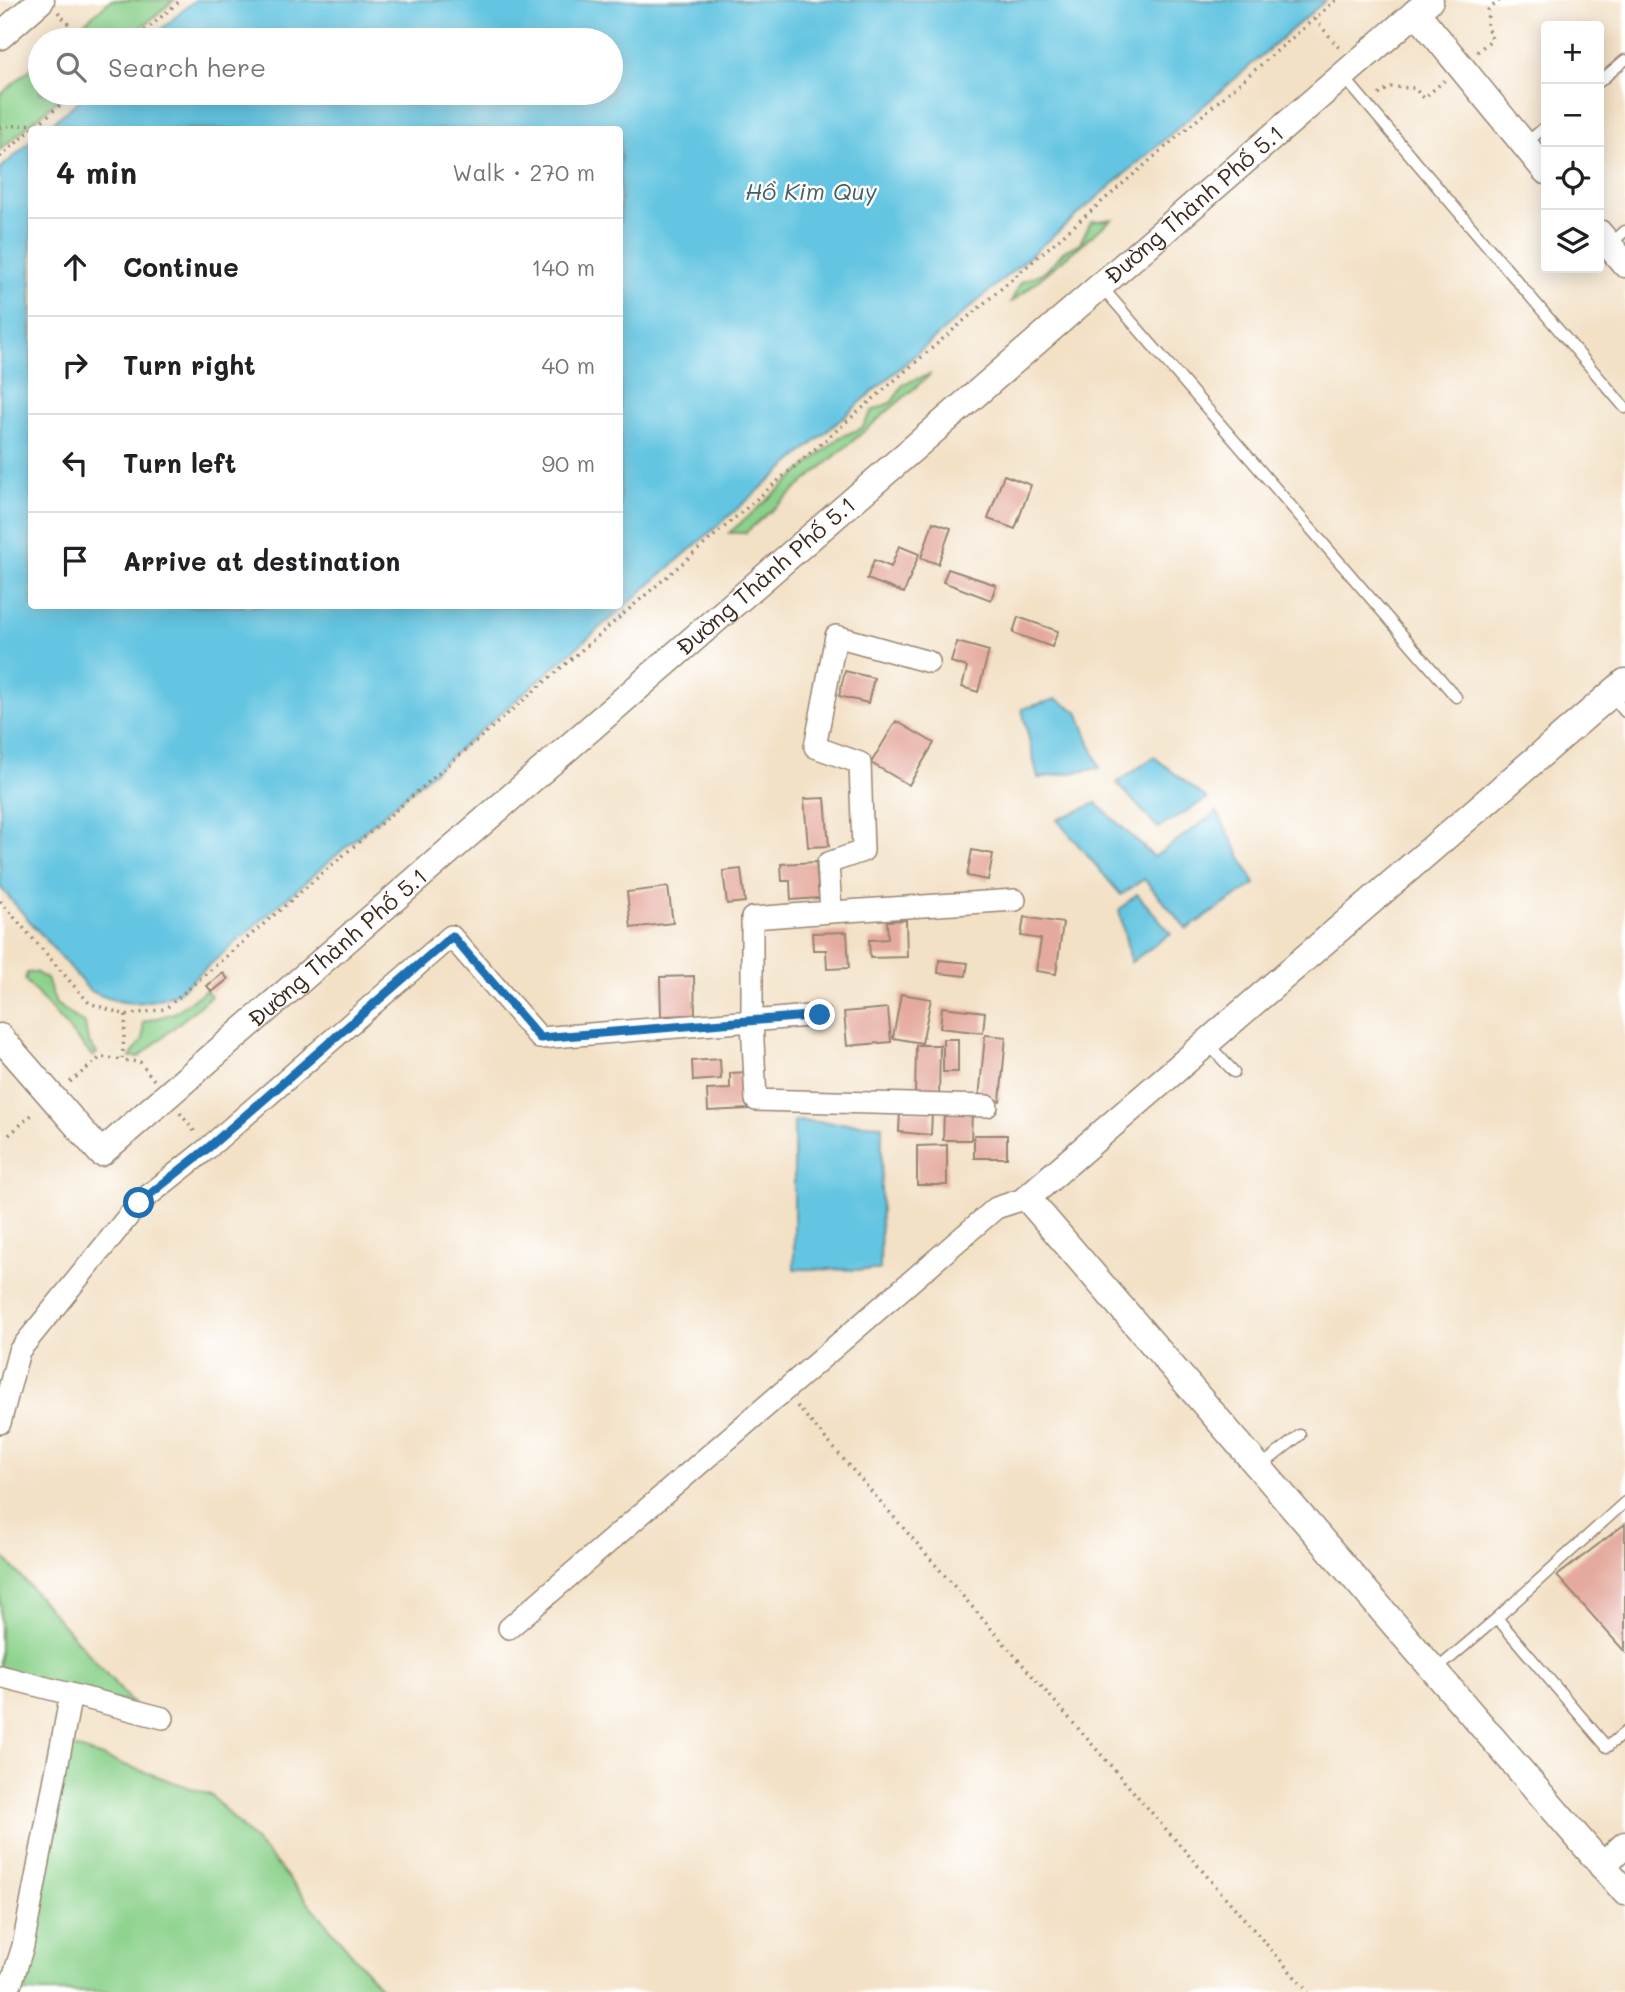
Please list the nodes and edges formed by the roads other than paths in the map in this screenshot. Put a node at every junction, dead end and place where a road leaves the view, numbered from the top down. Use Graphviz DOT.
graph roads {
  1 [pos="48,4"];
  2 [pos="1423,6"];
  3 [pos="0,36"];
  4 [pos="1625,60"];
  5 [pos="1349,71"];
  6 [pos="1604,78"];
  7 [pos="1541,130"];
  8 [pos="1524,145"];
  9 [pos="1541,165"];
  10 [pos="1101,286"];
  11 [pos="1625,408"];
  12 [pos="929,662"];
  13 [pos="1456,696"];
  14 [pos="1620,696"];
  15 [pos="1015,900"];
  16 [pos="831,912"];
  17 [pos="820,1015"];
  18 [pos="752,1021"];
  19 [pos="0,1037"];
  20 [pos="1207,1043"];
  21 [pos="1234,1072"];
  22 [pos="987,1106"];
  23 [pos="1027,1198"];
  24 [pos="0,1423"];
  25 [pos="1300,1435"];
  26 [pos="1261,1467"];
  27 [pos="1625,1502"];
  28 [pos="1497,1618"];
  29 [pos="509,1628"];
  30 [pos="1435,1671"];
  31 [pos="0,1676"];
  32 [pos="71,1694"];
  33 [pos="163,1718"];
  34 [pos="1625,1732"];
  35 [pos="1625,1845"];
  36 [pos="1602,1866"];
  37 [pos="1625,1892"];
  38 [pos="0,1988"];
  1 -- 3 [label="street"];
  2 -- 5 [label="street, Đường Thành Phố 5.1"];
  2 -- 8 [label="street"];
  4 -- 6 [label="lane"];
  5 -- 10 [label="street, Đường Thành Phố 5.1"];
  5 -- 11 [label="lane"];
  7 -- 8 [label="lane"];
  8 -- 9 [label="street"];
  10 -- 13 [label="lane"];
  10 -- 19 [label="street, Đường Thành Phố 5.1"];
  12 -- 16 [label="street"];
  14 -- 20 [label="street"];
  15 -- 16 [label="street"];
  16 -- 18 [label="street"];
  17 -- 18 [label="street"];
  18 -- 22 [label="street"];
  18 -- 24 [label="street"];
  20 -- 21 [label="lane"];
  20 -- 23 [label="street"];
  23 -- 26 [label="street"];
  23 -- 29 [label="street"];
  25 -- 26 [label="lane"];
  26 -- 30 [label="street"];
  27 -- 28 [label="lane"];
  28 -- 30 [label="lane"];
  28 -- 34 [label="lane"];
  30 -- 36 [label="street"];
  31 -- 32 [label="street"];
  32 -- 33 [label="street"];
  32 -- 38 [label="street"];
  35 -- 36 [label="street"];
  36 -- 37 [label="street"];
}
